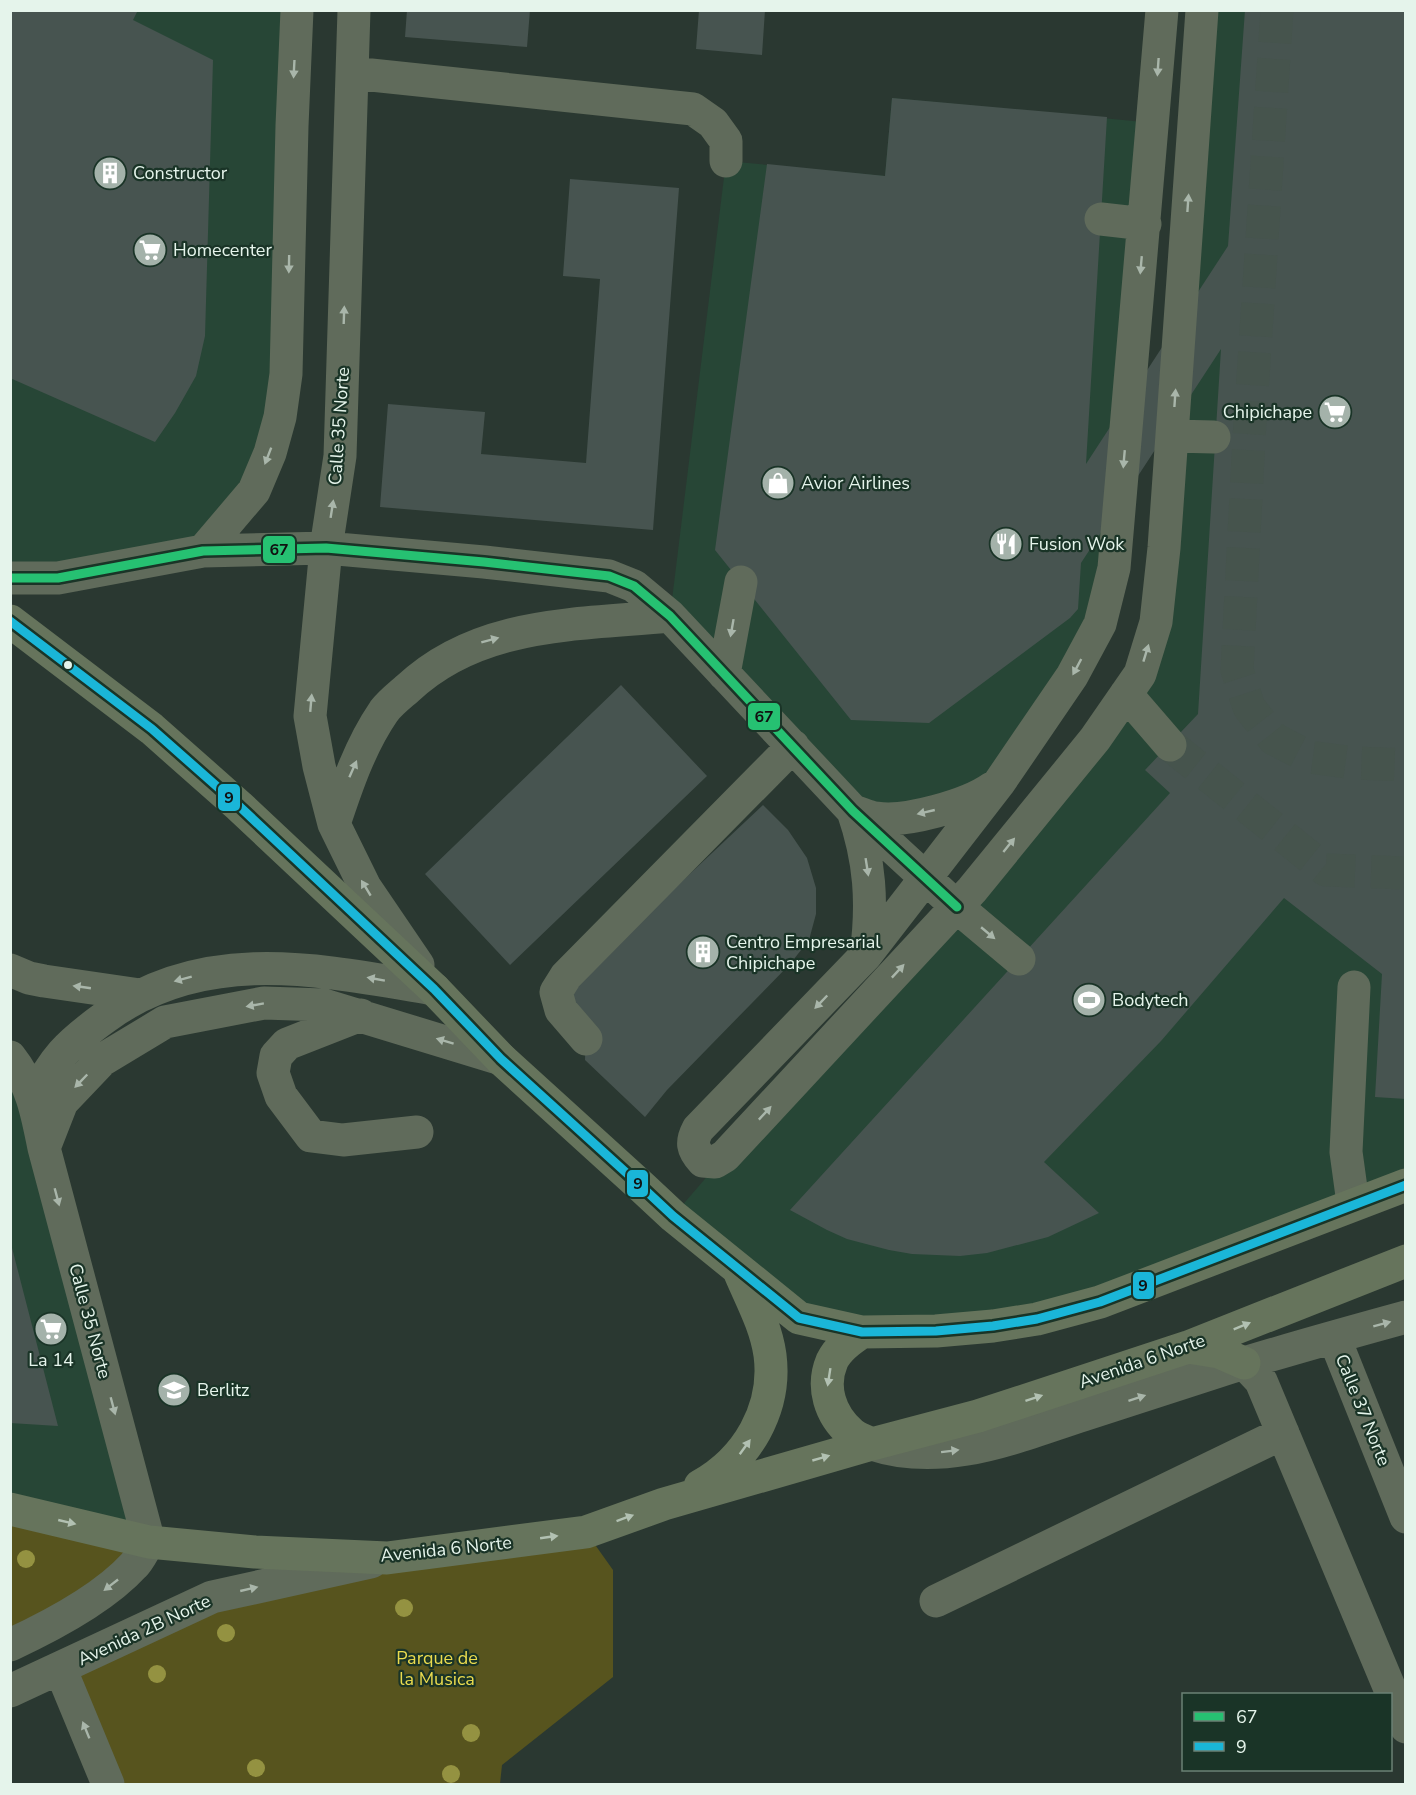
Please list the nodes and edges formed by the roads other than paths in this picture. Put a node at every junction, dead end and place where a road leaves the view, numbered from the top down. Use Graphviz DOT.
graph roads {
  1 [pos="297,10"];
  2 [pos="354,10"];
  3 [pos="1162,10"];
  4 [pos="1202,10"];
  5 [pos="352,73"];
  6 [pos="726,161"];
  7 [pos="1101,219"];
  8 [pos="1145,224"];
  9 [pos="1172,436"];
  10 [pos="1214,437"];
  11 [pos="326,548"];
  12 [pos="203,551"];
  13 [pos="10,578"];
  14 [pos="741,582"];
  15 [pos="670,616"];
  16 [pos="10,621"];
  17 [pos="724,674"];
  18 [pos="1126,694"];
  19 [pos="1170,745"];
  20 [pos="793,746"];
  21 [pos="999,783"];
  22 [pos="854,811"];
  23 [pos="334,824"];
  24 [pos="926,877"];
  25 [pos="965,898"];
  26 [pos="1026,951"];
  27 [pos="866,955"];
  28 [pos="10,970"];
  29 [pos="1354,987"];
  30 [pos="434,989"];
  31 [pos="140,995"];
  32 [pos="361,1015"];
  33 [pos="586,1039"];
  34 [pos="10,1057"];
  35 [pos="501,1059"];
  36 [pos="34,1100"];
  37 [pos="417,1132"];
  38 [pos="44,1148"];
  39 [pos="1406,1185"];
  40 [pos="1353,1203"];
  41 [pos="1406,1261"];
  42 [pos="739,1270"];
  43 [pos="1406,1317"];
  44 [pos="862,1332"];
  45 [pos="1334,1337"];
  46 [pos="1188,1347"];
  47 [pos="1245,1363"];
  48 [pos="1283,1433"];
  49 [pos="872,1444"];
  50 [pos="664,1504"];
  51 [pos="1404,1507"];
  52 [pos="10,1509"];
  53 [pos="149,1542"];
  54 [pos="387,1558"];
  55 [pos="936,1601"];
  56 [pos="10,1645"];
  57 [pos="60,1668"];
  58 [pos="10,1691"];
  59 [pos="1392,1693"];
  60 [pos="1392,1694"];
  61 [pos="1406,1727"];
  62 [pos="108,1785"];
  1 -- 12 [label="street, one-way"];
  2 -- 5 [label="street, Calle 35 Norte"];
  3 -- 8 [label="street, one-way"];
  9 -- 4 [label="street, one-way"];
  5 -- 6 [label="street"];
  11 -- 5 [label="street, Calle 35 Norte, one-way"];
  7 -- 8 [label="street"];
  8 -- 21 [label="street, one-way"];
  9 -- 10 [label="street"];
  18 -- 9 [label="street, one-way"];
  11 -- 12 [label="street"];
  11 -- 15 [label="street"];
  23 -- 11 [label="street, Calle 35 Norte, one-way"];
  12 -- 13 [label="street"];
  14 -- 17 [label="street, one-way"];
  15 -- 17 [label="street"];
  23 -- 15 [label="street, one-way"];
  16 -- 30 [label="main road"];
  17 -- 20 [label="street"];
  18 -- 19 [label="street"];
  25 -- 18 [label="street, one-way"];
  20 -- 22 [label="street"];
  20 -- 33 [label="street"];
  21 -- 22 [label="street, one-way"];
  21 -- 24 [label="street"];
  22 -- 24 [label="street"];
  22 -- 27 [label="street, one-way"];
  30 -- 23 [label="street, Calle 35 Norte, one-way"];
  24 -- 25 [label="street"];
  24 -- 27 [label="street"];
  25 -- 26 [label="street"];
  27 -- 25 [label="street, one-way"];
  31 -- 28 [label="street, one-way"];
  29 -- 40 [label="street"];
  30 -- 31 [label="street, one-way"];
  30 -- 35 [label="main road"];
  31 -- 36 [label="street"];
  35 -- 32 [label="street, one-way"];
  32 -- 37 [label="street"];
  32 -- 38 [label="street, one-way"];
  34 -- 36 [label="street, Calle 35 Norte"];
  35 -- 42 [label="main road"];
  36 -- 38 [label="street, Calle 35 Norte"];
  38 -- 53 [label="street, Calle 35 Norte, one-way"];
  39 -- 40 [label="main road"];
  40 -- 44 [label="main road"];
  46 -- 41 [label="main road, Avenida 6 Norte, one-way"];
  42 -- 44 [label="main road"];
  50 -- 42 [label="main road, one-way"];
  45 -- 43 [label="street, Avenida 6 Norte, one-way"];
  44 -- 49 [label="main road, one-way"];
  45 -- 47 [label="street, Avenida 6 Norte"];
  45 -- 51 [label="street, Calle 37 Norte"];
  46 -- 47 [label="main road"];
  49 -- 46 [label="main road, Avenida 6 Norte, one-way"];
  47 -- 48 [label="street"];
  49 -- 47 [label="street, Avenida 6 Norte, one-way"];
  48 -- 55 [label="street"];
  48 -- 59 [label="street"];
  50 -- 49 [label="main road, Avenida 6 Norte, one-way"];
  54 -- 50 [label="main road, Avenida 6 Norte, one-way"];
  52 -- 53 [label="main road, Avenida 6 Norte, one-way"];
  53 -- 54 [label="main road, Avenida 6 Norte"];
  53 -- 56 [label="street, one-way"];
  57 -- 54 [label="street, Avenida 2B Norte, one-way"];
  57 -- 58 [label="street, Avenida 2B Norte"];
  62 -- 57 [label="street, one-way"];
  60 -- 61 [label="street"];
}
